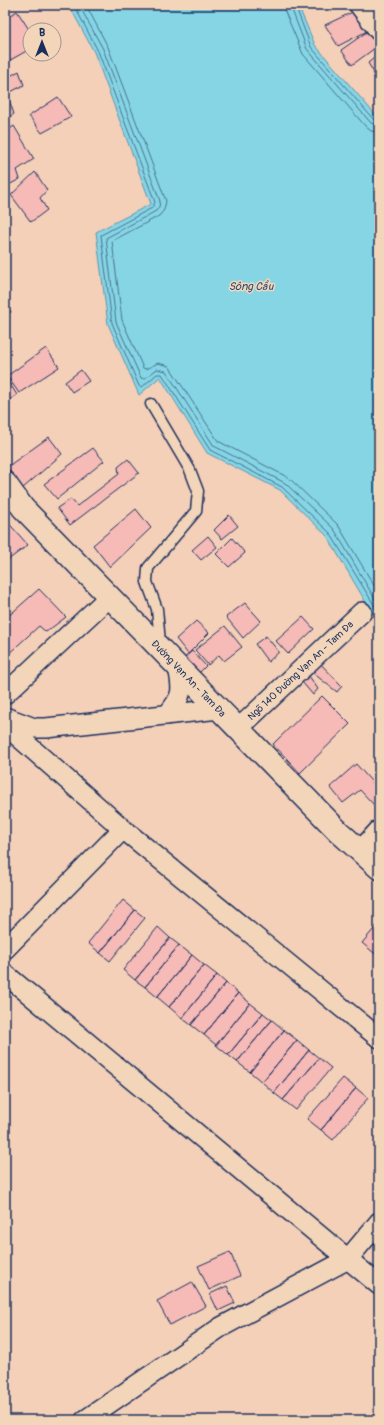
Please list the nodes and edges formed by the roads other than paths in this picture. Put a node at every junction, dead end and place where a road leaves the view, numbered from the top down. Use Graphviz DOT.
graph roads {
  1 [pos="360,5"];
  2 [pos="379,31"];
  3 [pos="151,404"];
  4 [pos="5,483"];
  5 [pos="109,597"];
  6 [pos="362,612"];
  7 [pos="162,651"];
  8 [pos="178,668"];
  9 [pos="5,694"];
  10 [pos="219,709"];
  11 [pos="167,715"];
  12 [pos="5,717"];
  13 [pos="5,725"];
  14 [pos="238,729"];
  15 [pos="123,829"];
  16 [pos="379,830"];
  17 [pos="360,851"];
  18 [pos="379,868"];
  19 [pos="5,949"];
  20 [pos="5,974"];
  21 [pos="379,1038"];
  22 [pos="379,1222"];
  23 [pos="348,1259"];
  24 [pos="379,1286"];
  25 [pos="85,1420"];
  1 -- 2 [label="street"];
  3 -- 7 [label="lane"];
  4 -- 5 [label="main road, Đường Vạn An - Tam Đa"];
  5 -- 7 [label="main road, Đường Vạn An - Tam Đa"];
  5 -- 9 [label="street"];
  6 -- 14 [label="street, Ngõ 140 Đường Vạn An - Tam Đa"];
  7 -- 8 [label="main road, Đường Vạn An - Tam Đa"];
  8 -- 10 [label="main road, Đường Vạn An - Tam Đa"];
  8 -- 11 [label="street"];
  10 -- 11 [label="street"];
  10 -- 14 [label="main road, Đường Vạn An - Tam Đa"];
  11 -- 12 [label="street"];
  13 -- 15 [label="street"];
  14 -- 17 [label="main road, Đường Vạn An - Tam Đa"];
  15 -- 19 [label="street"];
  15 -- 21 [label="street"];
  16 -- 17 [label="street"];
  17 -- 18 [label="main road, Đường Vạn An - Tam Đa"];
  20 -- 23 [label="street"];
  22 -- 23 [label="street"];
  23 -- 24 [label="street"];
  23 -- 25 [label="street"];
}
